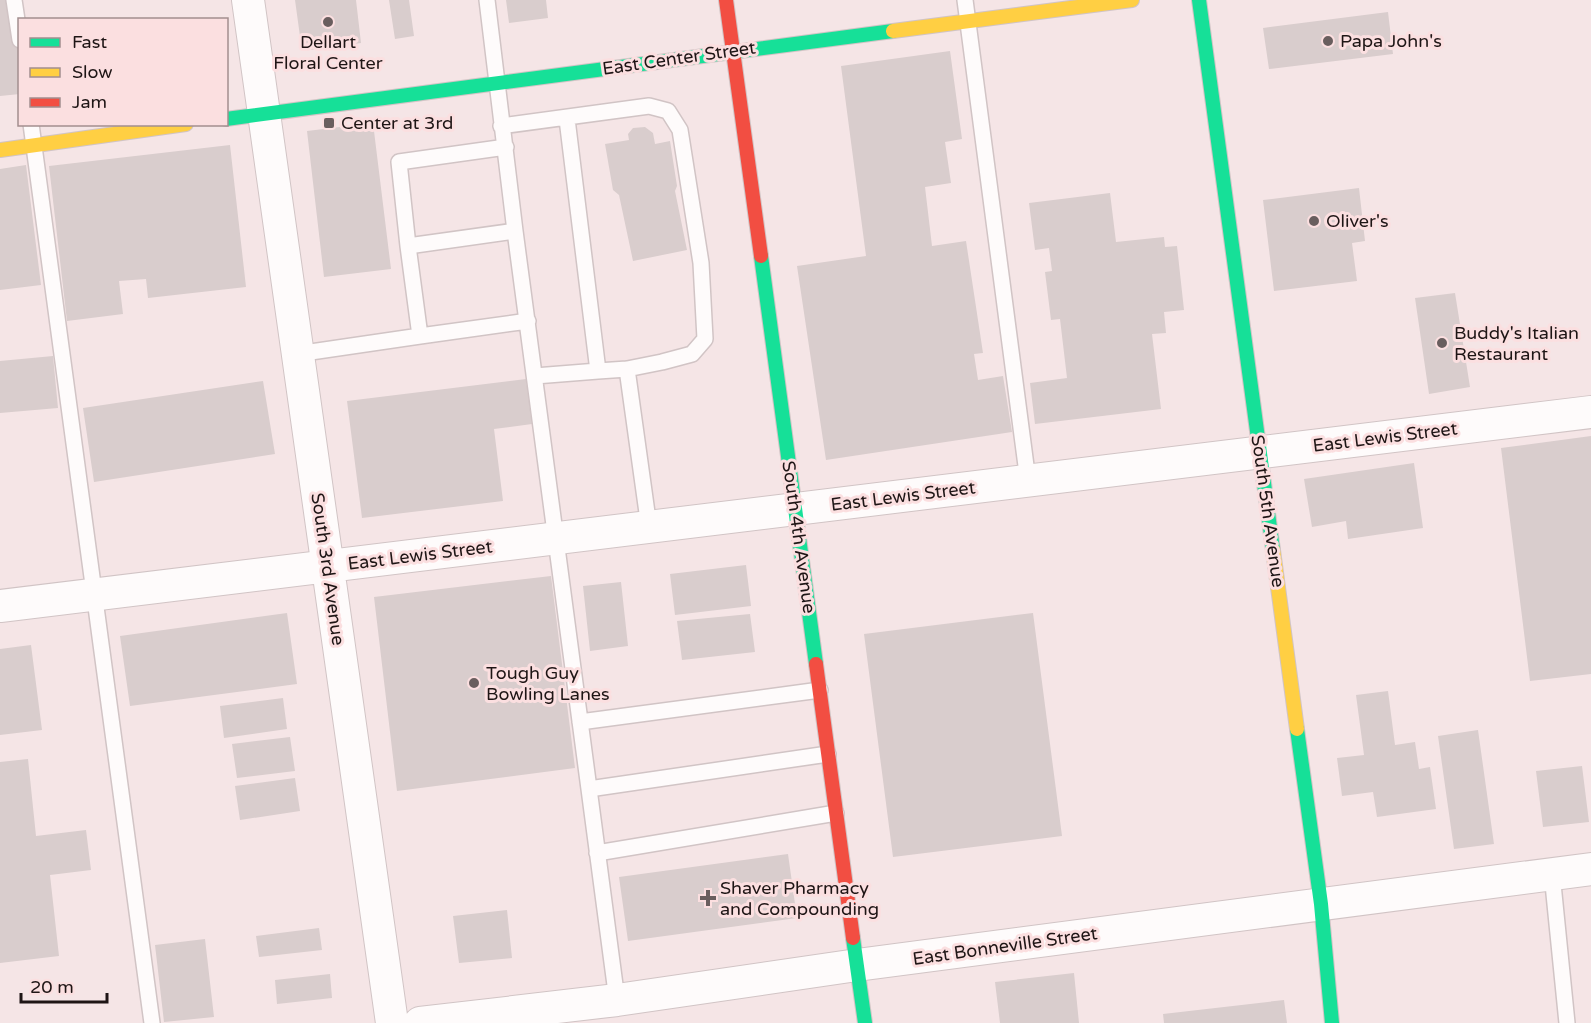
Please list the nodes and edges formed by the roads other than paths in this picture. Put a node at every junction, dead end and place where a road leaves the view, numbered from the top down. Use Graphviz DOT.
graph roads {
  1 [pos="14,0"];
  2 [pos="248,0"];
  3 [pos="487,0"];
  4 [pos="726,0"];
  5 [pos="965,0"];
  6 [pos="1132,0"];
  7 [pos="1199,0"];
  8 [pos="968,21"];
  9 [pos="18,27"];
  10 [pos="733,51"];
  11 [pos="498,83"];
  12 [pos="263,114"];
  13 [pos="228,119"];
  14 [pos="567,119"];
  15 [pos="31,126"];
  16 [pos="172,126"];
  17 [pos="501,126"];
  18 [pos="34,145"];
  19 [pos="506,147"];
  20 [pos="0,150"];
  21 [pos="515,231"];
  22 [pos="408,246"];
  23 [pos="528,321"];
  24 [pos="420,336"];
  25 [pos="297,354"];
  26 [pos="627,369"];
  27 [pos="598,371"];
  28 [pos="535,376"];
  29 [pos="1591,412"];
  30 [pos="1260,452"];
  31 [pos="1028,481"];
  32 [pos="795,509"];
  33 [pos="649,527"];
  34 [pos="556,538"];
  35 [pos="328,566"];
  36 [pos="94,594"];
  37 [pos="0,606"];
  38 [pos="820,690"];
  39 [pos="580,722"];
  40 [pos="828,754"];
  41 [pos="589,789"];
  42 [pos="836,813"];
  43 [pos="597,853"];
  44 [pos="1591,869"];
  45 [pos="1552,874"];
  46 [pos="1321,904"];
  47 [pos="857,965"];
  48 [pos="619,1011"];
  49 [pos="152,1023"];
  50 [pos="393,1023"];
  51 [pos="420,1023"];
  52 [pos="865,1023"];
  53 [pos="1332,1023"];
  54 [pos="1567,1023"];
  1 -- 9 [label="lane"];
  2 -- 12 [label="street, South 3rd Avenue"];
  3 -- 11 [label="lane"];
  4 -- 10 [label="main road, South 4th Avenue"];
  5 -- 8 [label="lane"];
  6 -- 8 [label="main road, East Center Street"];
  7 -- 30 [label="main road, South 5th Avenue"];
  8 -- 10 [label="main road, East Center Street"];
  8 -- 31 [label="lane"];
  10 -- 11 [label="main road, East Center Street"];
  10 -- 32 [label="main road, South 4th Avenue"];
  11 -- 12 [label="main road, East Center Street"];
  11 -- 17 [label="lane"];
  12 -- 13 [label="main road, East Center Street"];
  12 -- 25 [label="street, South 3rd Avenue"];
  14 -- 17 [label="lane"];
  14 -- 26 [label="lane"];
  14 -- 27 [label="lane"];
  15 -- 18 [label="lane"];
  16 -- 18 [label="main road"];
  17 -- 19 [label="lane"];
  18 -- 20 [label="main road"];
  18 -- 36 [label="lane"];
  19 -- 21 [label="lane"];
  19 -- 22 [label="lane"];
  21 -- 22 [label="lane"];
  21 -- 23 [label="lane"];
  22 -- 24 [label="lane"];
  23 -- 24 [label="lane"];
  23 -- 28 [label="lane"];
  24 -- 25 [label="lane"];
  25 -- 35 [label="street, South 3rd Avenue"];
  26 -- 27 [label="lane"];
  26 -- 33 [label="lane"];
  27 -- 28 [label="lane"];
  28 -- 34 [label="lane"];
  29 -- 30 [label="street, East Lewis Street"];
  30 -- 31 [label="street, East Lewis Street"];
  30 -- 46 [label="main road, South 5th Avenue"];
  31 -- 32 [label="street, East Lewis Street"];
  32 -- 33 [label="street, East Lewis Street"];
  32 -- 38 [label="main road, South 4th Avenue"];
  33 -- 34 [label="street, East Lewis Street"];
  34 -- 35 [label="street, East Lewis Street"];
  34 -- 39 [label="lane"];
  35 -- 36 [label="street, East Lewis Street"];
  35 -- 50 [label="street, South 3rd Avenue"];
  36 -- 37 [label="street, East Lewis Street"];
  36 -- 49 [label="lane"];
  38 -- 39 [label="lane"];
  38 -- 40 [label="main road, South 4th Avenue"];
  39 -- 41 [label="lane"];
  40 -- 41 [label="lane"];
  40 -- 42 [label="main road, South 4th Avenue"];
  41 -- 43 [label="lane"];
  42 -- 43 [label="lane"];
  42 -- 47 [label="main road, South 4th Avenue"];
  43 -- 48 [label="lane"];
  44 -- 45 [label="street, East Bonneville Street"];
  45 -- 46 [label="street, East Bonneville Street"];
  45 -- 54 [label="lane"];
  46 -- 47 [label="street, East Bonneville Street"];
  46 -- 53 [label="main road, South 5th Avenue"];
  47 -- 48 [label="street, East Bonneville Street"];
  47 -- 52 [label="main road, South 4th Avenue"];
  48 -- 51 [label="street, East Bonneville Street"];
}
